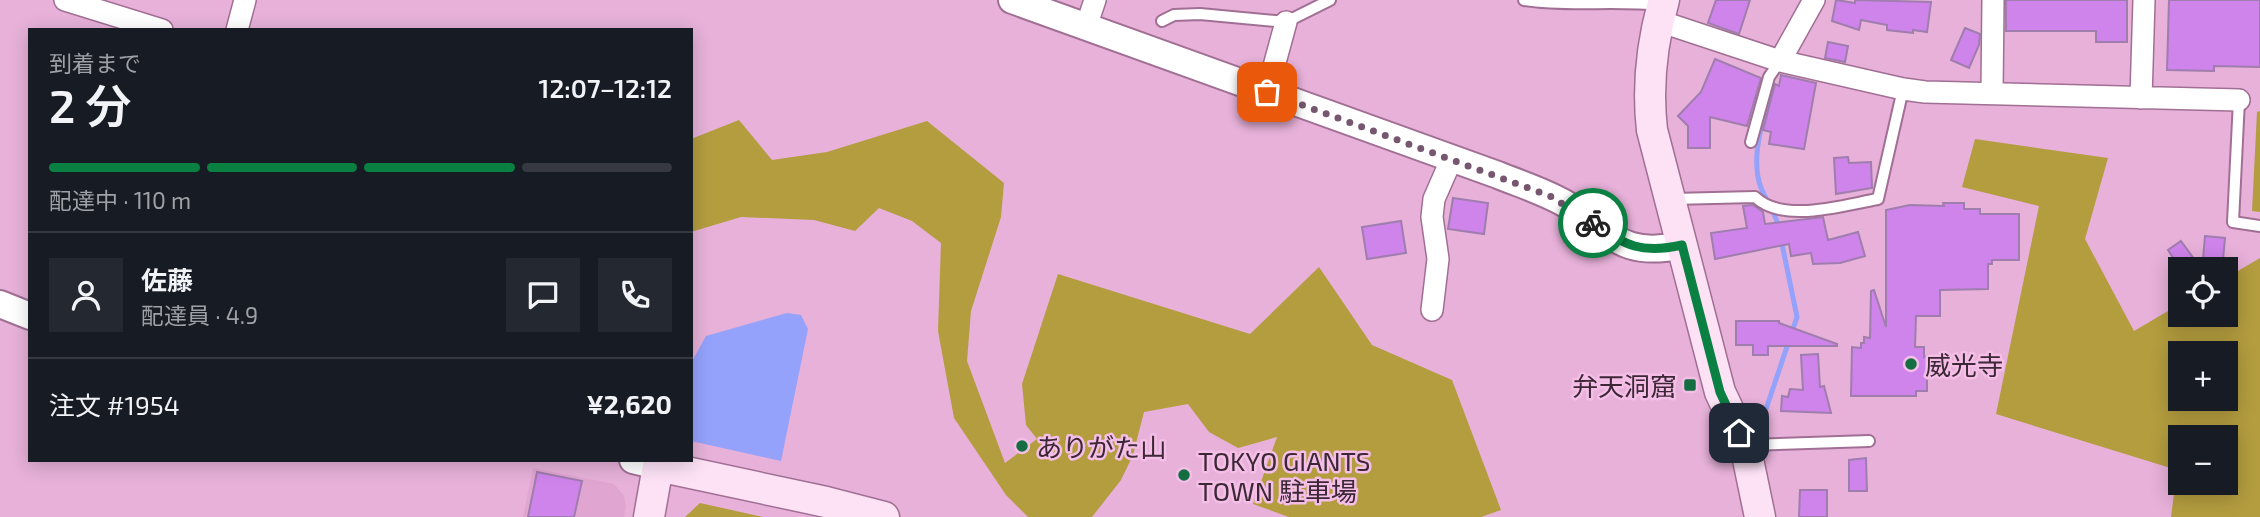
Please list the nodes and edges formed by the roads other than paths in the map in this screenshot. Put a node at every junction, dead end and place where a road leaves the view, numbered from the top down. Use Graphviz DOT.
graph roads {
  1 [pos="65,0"];
  2 [pos="245,0"];
  3 [pos="1012,0"];
  4 [pos="1095,0"];
  5 [pos="1330,0"];
  6 [pos="1524,0"];
  7 [pos="1814,0"];
  8 [pos="1993,0"];
  9 [pos="2144,0"];
  10 [pos="1662,9"];
  11 [pos="1162,21"];
  12 [pos="1286,22"];
  13 [pos="1086,27"];
  14 [pos="156,28"];
  15 [pos="238,28"];
  16 [pos="1780,61"];
  17 [pos="1903,89"];
  18 [pos="1267,92"];
  19 [pos="1992,93"];
  20 [pos="2141,98"];
  21 [pos="2239,100"];
  22 [pos="1751,142"];
  23 [pos="1452,158"];
  24 [pos="1670,199"];
  25 [pos="2260,226"];
  26 [pos="1682,245"];
  27 [pos="0,304"];
  28 [pos="1432,310"];
  29 [pos="28,315"];
  30 [pos="1870,442"];
  31 [pos="1745,445"];
  32 [pos="646,463"];
  33 [pos="649,517"];
  34 [pos="884,517"];
  35 [pos="1760,517"];
  1 -- 14 [label="street"];
  2 -- 15 [label="street"];
  3 -- 13 [label="street"];
  4 -- 13 [label="street"];
  5 -- 12 [label="lane"];
  6 -- 10 [label="lane"];
  7 -- 16 [label="street"];
  8 -- 19 [label="street"];
  9 -- 20 [label="street"];
  10 -- 16 [label="street"];
  10 -- 24 [label="main road"];
  11 -- 12 [label="lane"];
  12 -- 18 [label="street"];
  13 -- 18 [label="street"];
  16 -- 17 [label="street"];
  16 -- 22 [label="lane"];
  17 -- 19 [label="street"];
  17 -- 24 [label="lane"];
  18 -- 23 [label="street"];
  19 -- 20 [label="street"];
  20 -- 21 [label="street"];
  21 -- 25 [label="lane"];
  23 -- 26 [label="street"];
  23 -- 28 [label="street"];
  24 -- 26 [label="main road"];
  26 -- 31 [label="main road"];
  27 -- 29 [label="street"];
  30 -- 31 [label="lane"];
  31 -- 35 [label="main road"];
  32 -- 33 [label="main road"];
  32 -- 34 [label="main road"];
}
